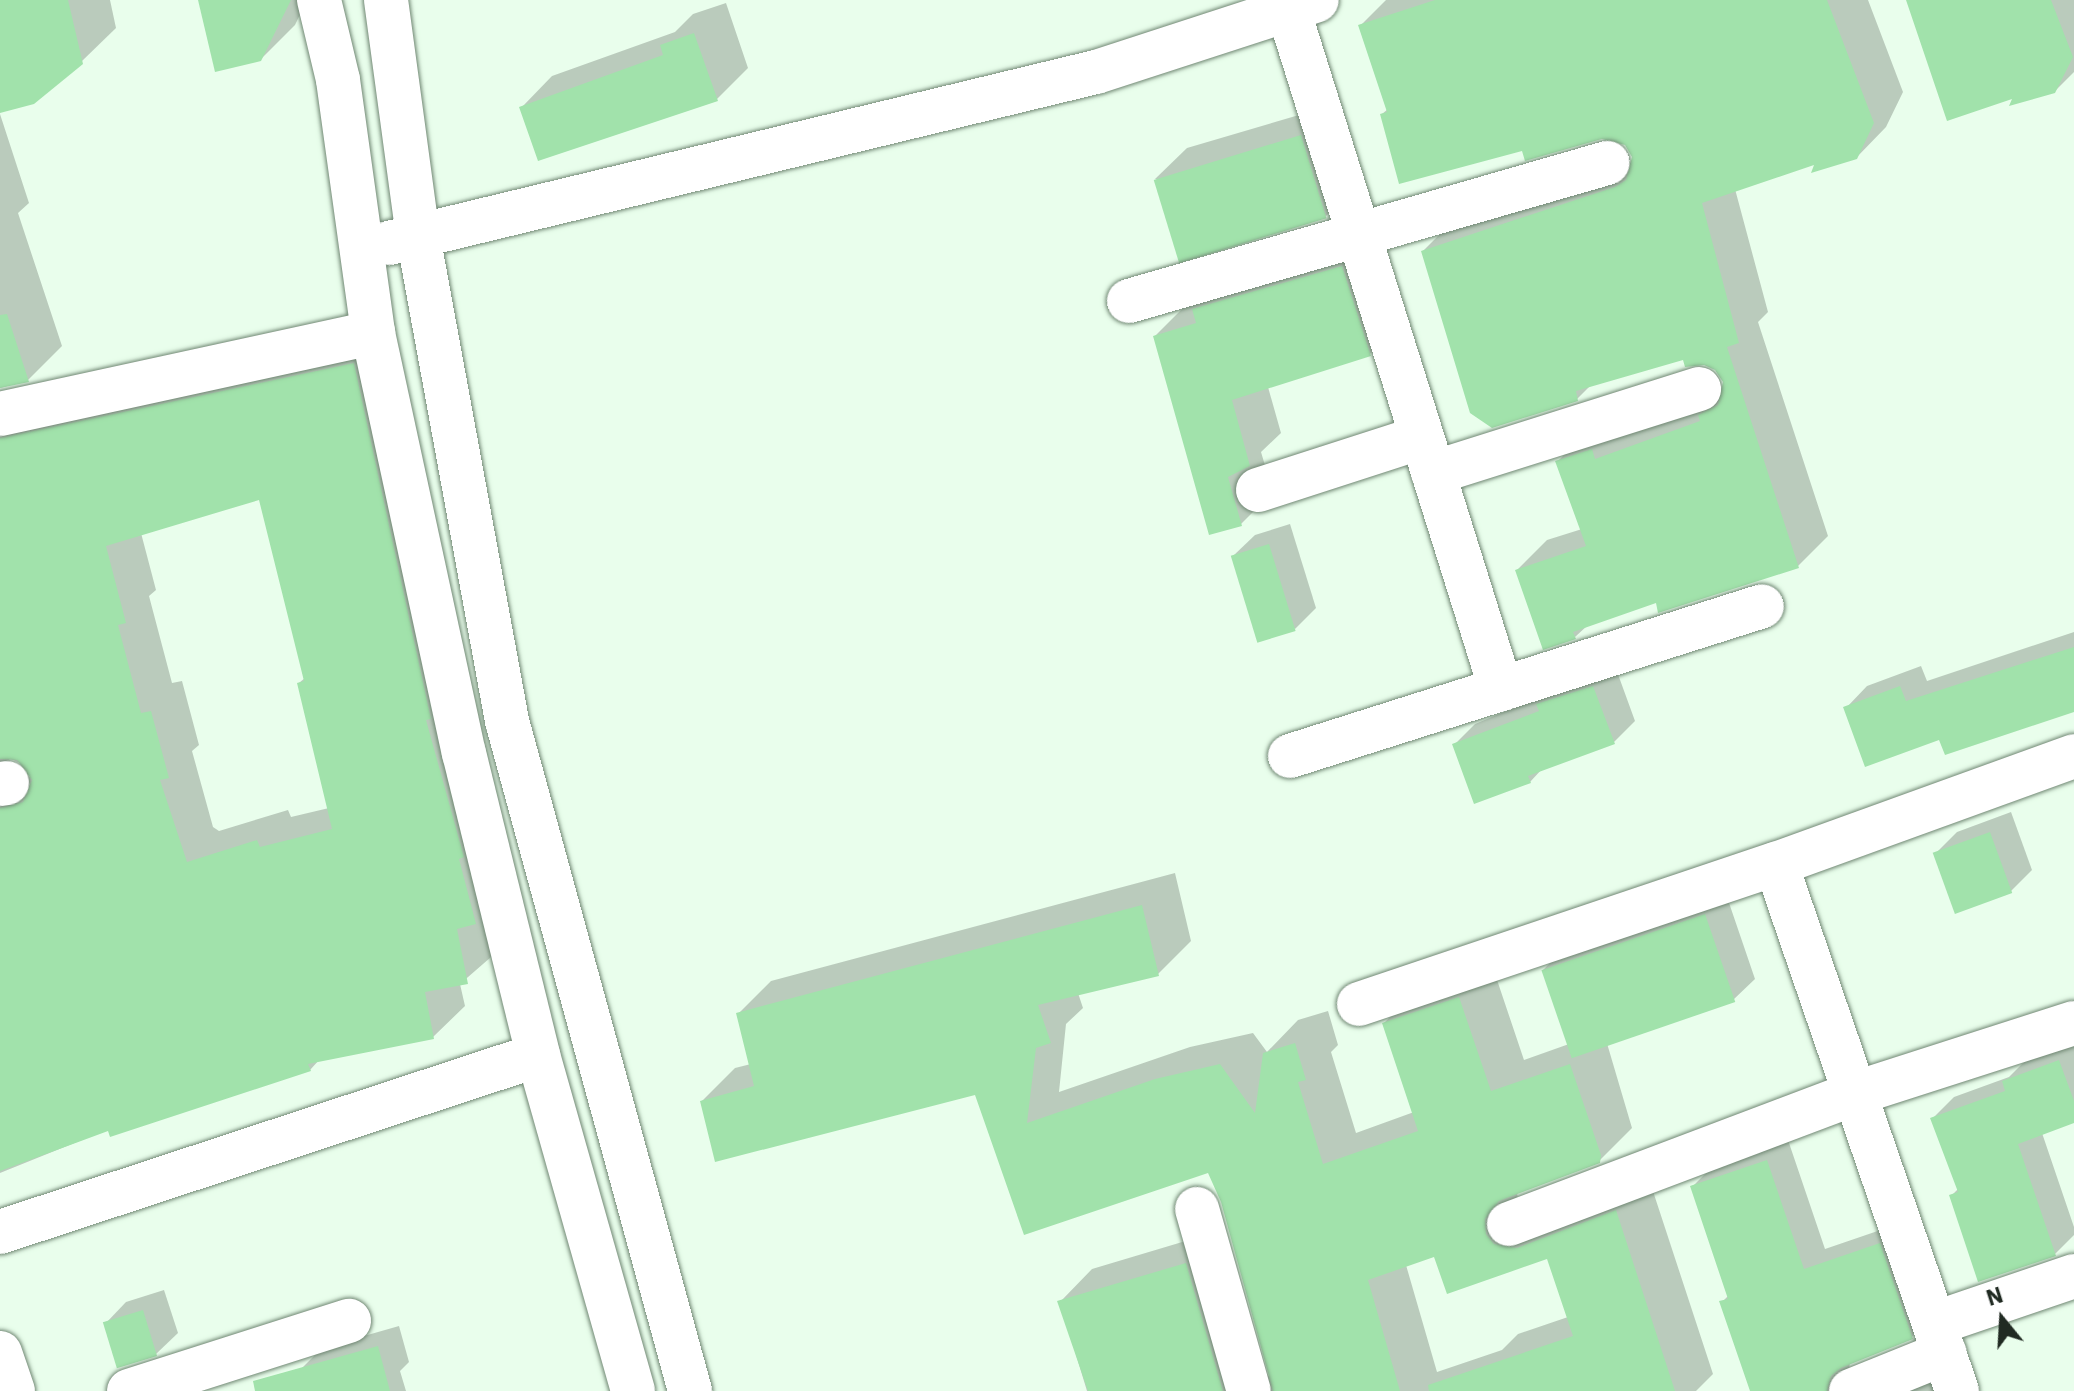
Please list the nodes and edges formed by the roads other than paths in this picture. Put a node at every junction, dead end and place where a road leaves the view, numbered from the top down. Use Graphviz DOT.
graph roads {
  1 [pos="319,0"];
  2 [pos="386,0"];
  3 [pos="1302,5"];
  4 [pos="1608,163"];
  5 [pos="1358,233"];
  6 [pos="418,236"];
  7 [pos="363,249"];
  8 [pos="1129,301"];
  9 [pos="373,333"];
  10 [pos="1699,389"];
  11 [pos="0,414"];
  12 [pos="1428,455"];
  13 [pos="1258,490"];
  14 [pos="1762,606"];
  15 [pos="1501,689"];
  16 [pos="1290,756"];
  17 [pos="2074,756"];
  18 [pos="1776,864"];
  19 [pos="1359,1004"];
  20 [pos="2074,1023"];
  21 [pos="538,1055"];
  22 [pos="1856,1093"];
  23 [pos="1197,1209"];
  24 [pos="1509,1224"];
  25 [pos="0,1232"];
  26 [pos="2074,1276"];
  27 [pos="349,1321"];
  28 [pos="0,1353"];
  29 [pos="1946,1355"];
  30 [pos="13,1391"];
  31 [pos="129,1391"];
  32 [pos="633,1391"];
  33 [pos="690,1391"];
  34 [pos="1249,1391"];
  35 [pos="1851,1391"];
  1 -- 7 [label="street"];
  2 -- 6 [label="street"];
  3 -- 5 [label="street"];
  3 -- 6 [label="street"];
  4 -- 5 [label="street"];
  5 -- 8 [label="street"];
  5 -- 12 [label="street"];
  6 -- 7 [label="street"];
  6 -- 33 [label="street"];
  7 -- 9 [label="street"];
  9 -- 11 [label="street"];
  9 -- 21 [label="street"];
  10 -- 12 [label="street"];
  12 -- 13 [label="street"];
  12 -- 15 [label="street"];
  14 -- 15 [label="street"];
  15 -- 16 [label="street"];
  17 -- 18 [label="street"];
  18 -- 19 [label="street"];
  18 -- 22 [label="street"];
  20 -- 22 [label="street"];
  21 -- 25 [label="street"];
  21 -- 32 [label="street"];
  22 -- 24 [label="street"];
  22 -- 29 [label="street"];
  23 -- 34 [label="street"];
  26 -- 29 [label="street"];
  27 -- 31 [label="street"];
  28 -- 30 [label="street"];
  29 -- 35 [label="street"];
}
